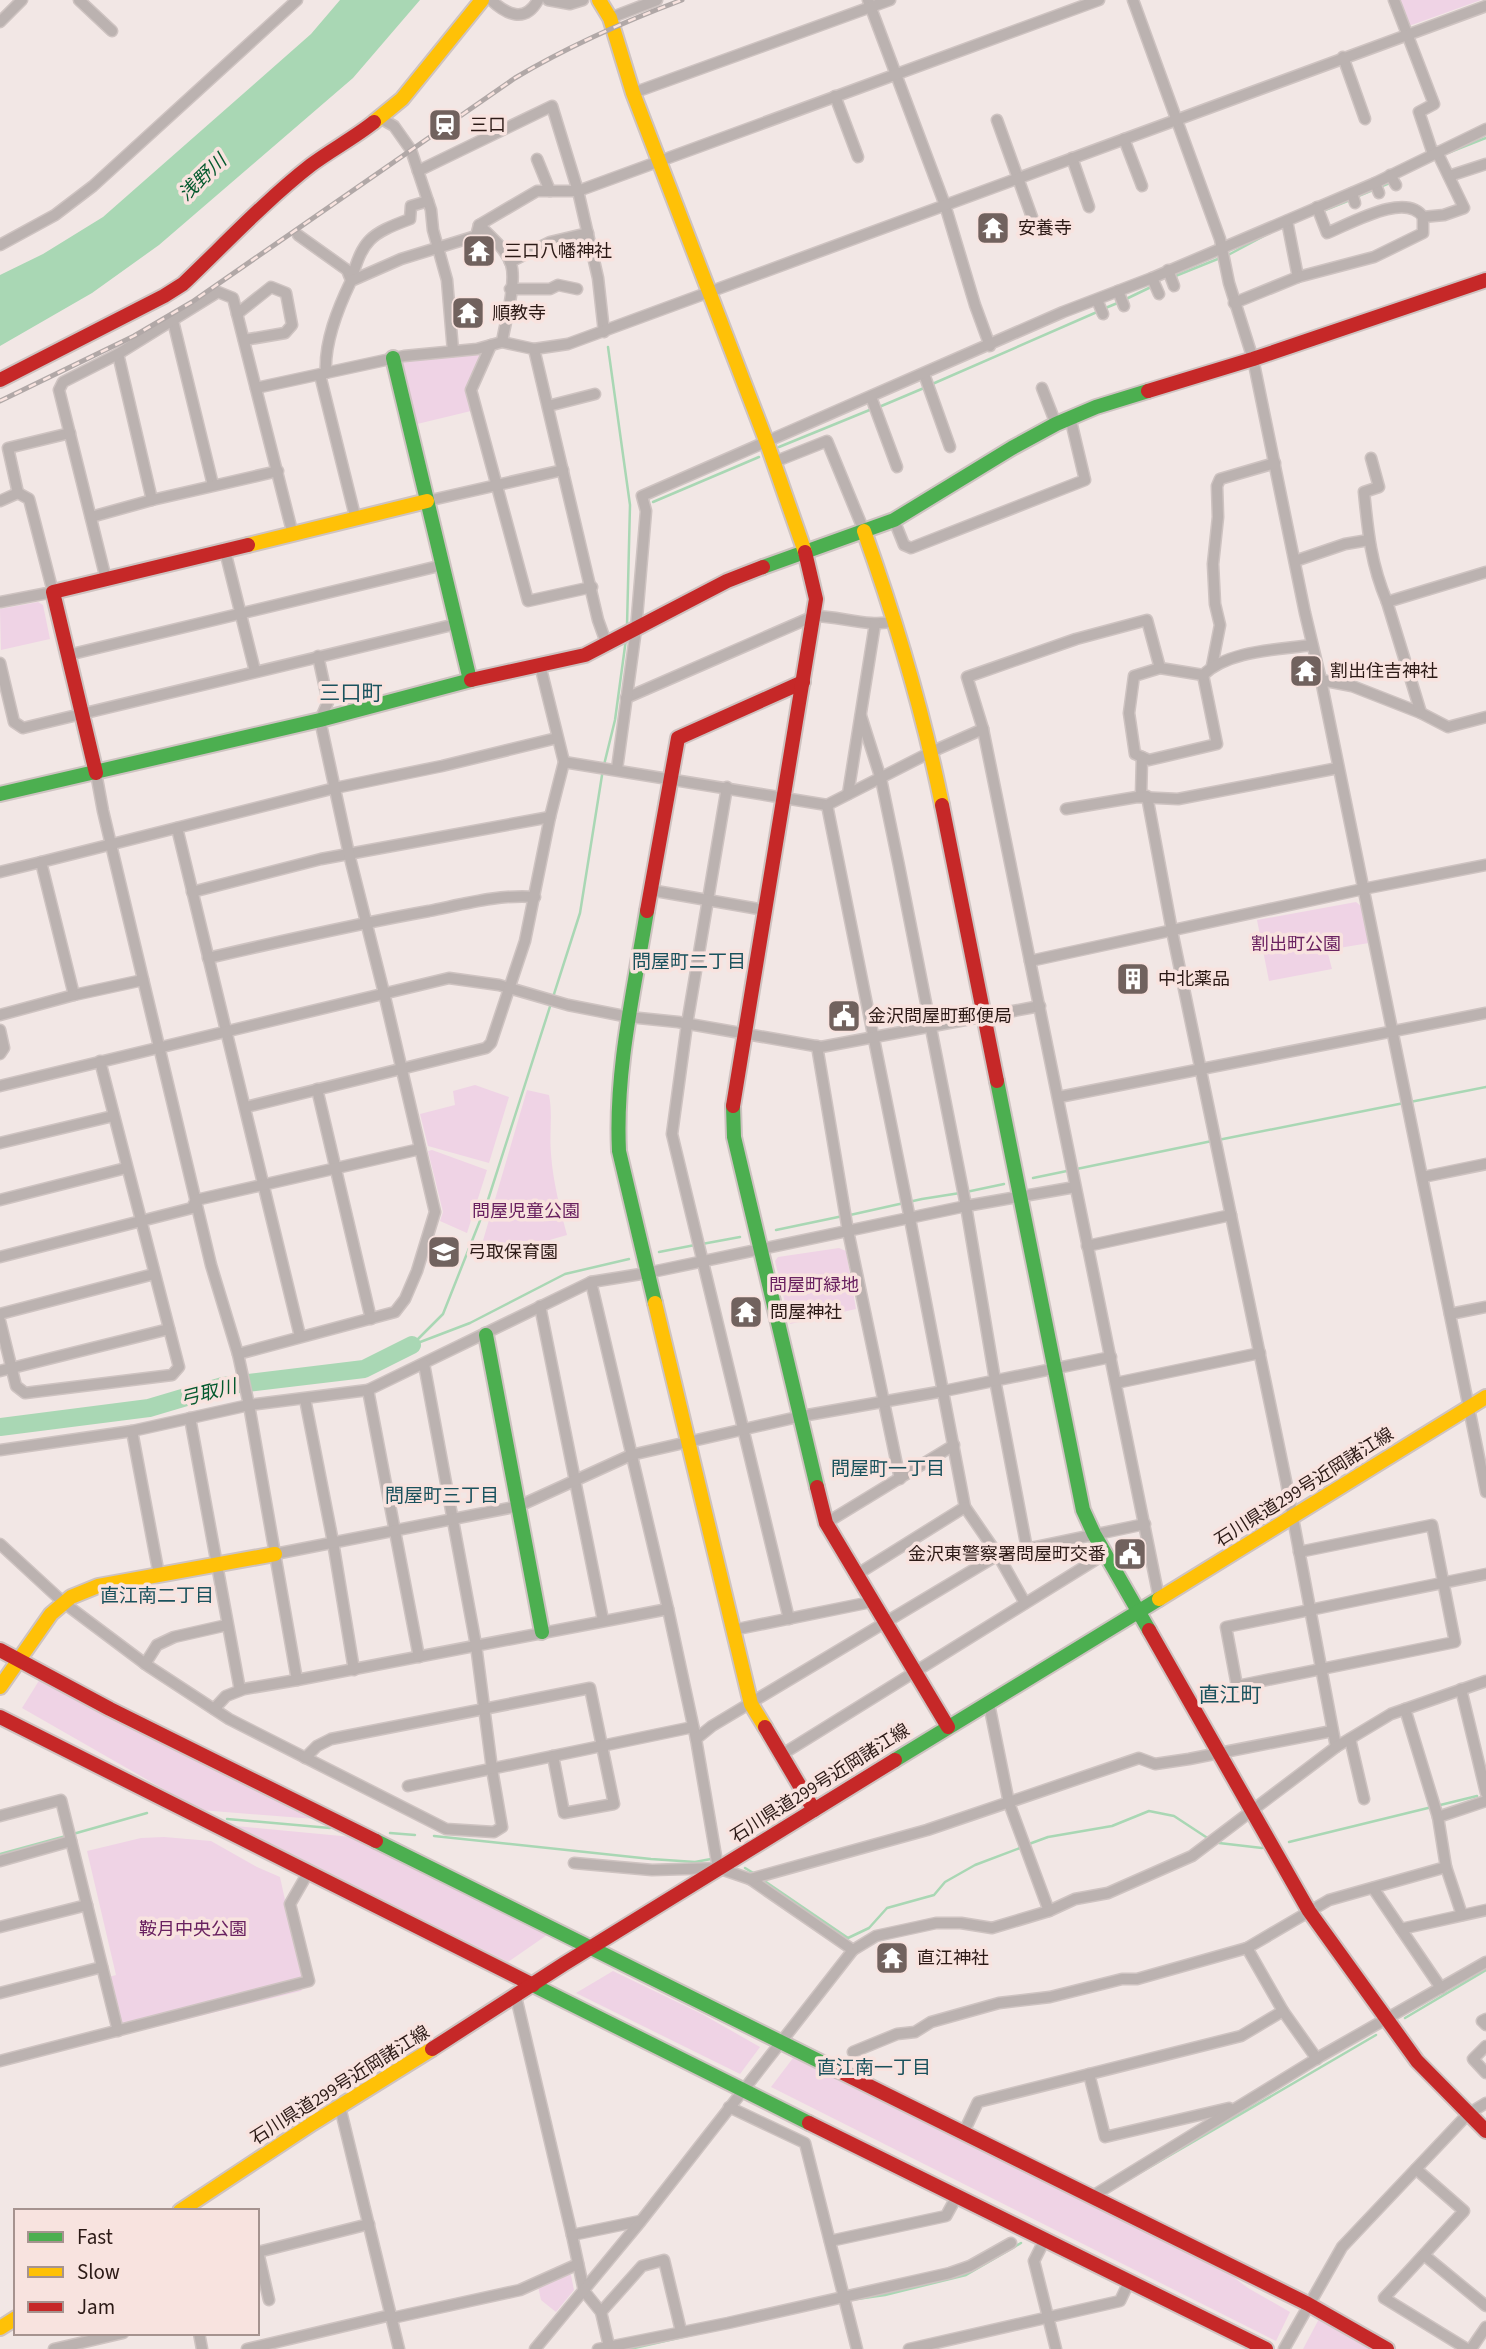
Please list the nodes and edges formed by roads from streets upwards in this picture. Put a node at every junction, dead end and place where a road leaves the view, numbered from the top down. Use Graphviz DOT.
graph roads {
  1 [pos="22,0"];
  2 [pos="79,0"];
  3 [pos="297,0"];
  4 [pos="482,0"];
  5 [pos="491,0"];
  6 [pos="538,0"];
  7 [pos="548,0"];
  8 [pos="583,0"];
  9 [pos="599,0"];
  10 [pos="657,0"];
  11 [pos="890,0"];
  12 [pos="1099,0"];
  13 [pos="1133,0"];
  14 [pos="1394,0"];
  15 [pos="869,4"];
  16 [pos="1486,6"];
  17 [pos="610,19"];
  18 [pos="0,22"];
  19 [pos="112,31"];
  20 [pos="1407,33"];
  21 [pos="1343,57"];
  22 [pos="896,74"];
  23 [pos="633,93"];
  24 [pos="835,96"];
  25 [pos="380,118"];
  26 [pos="1177,118"];
  27 [pos="1365,119"];
  28 [pos="997,120"];
  29 [pos="1486,129"];
  30 [pos="1124,139"];
  31 [pos="1437,155"];
  32 [pos="858,156"];
  33 [pos="1072,158"];
  34 [pos="537,159"];
  35 [pos="660,160"];
  36 [pos="1486,164"];
  37 [pos="418,171"];
  38 [pos="1390,175"];
  39 [pos="1449,176"];
  40 [pos="1017,178"];
  41 [pos="1396,185"];
  42 [pos="1142,186"];
  43 [pos="550,191"];
  44 [pos="578,191"];
  45 [pos="428,201"];
  46 [pos="945,205"];
  47 [pos="1089,207"];
  48 [pos="1319,212"];
  49 [pos="1423,217"];
  50 [pos="1288,224"];
  51 [pos="479,225"];
  52 [pos="1037,231"];
  53 [pos="588,233"];
  54 [pos="298,235"];
  55 [pos="0,245"];
  56 [pos="439,249"];
  57 [pos="1223,254"];
  58 [pos="510,262"];
  59 [pos="1169,272"];
  60 [pos="1298,277"];
  61 [pos="1153,280"];
  62 [pos="1486,280"];
  63 [pos="351,281"];
  64 [pos="1174,286"];
  65 [pos="510,289"];
  66 [pos="577,289"];
  67 [pos="708,292"];
  68 [pos="1159,294"];
  69 [pos="1098,302"];
  70 [pos="1234,303"];
  71 [pos="237,314"];
  72 [pos="1103,314"];
  73 [pos="173,321"];
  74 [pos="604,332"];
  75 [pos="244,340"];
  76 [pos="502,342"];
  77 [pos="491,345"];
  78 [pos="990,346"];
  79 [pos="534,349"];
  80 [pos="453,351"];
  81 [pos="118,354"];
  82 [pos="393,358"];
  83 [pos="1253,359"];
  84 [pos="323,374"];
  85 [pos="0,380"];
  86 [pos="927,381"];
  87 [pos="256,388"];
  88 [pos="1042,388"];
  89 [pos="595,394"];
  90 [pos="874,404"];
  91 [pos="548,406"];
  92 [pos="1070,417"];
  93 [pos="1056,424"];
  94 [pos="70,433"];
  95 [pos="767,443"];
  96 [pos="950,447"];
  97 [pos="4,449"];
  98 [pos="1371,458"];
  99 [pos="774,462"];
  100 [pos="1275,463"];
  101 [pos="897,467"];
  102 [pos="563,470"];
  103 [pos="278,471"];
  104 [pos="213,485"];
  105 [pos="496,486"];
  106 [pos="18,493"];
  107 [pos="152,500"];
  108 [pos="0,501"];
  109 [pos="427,501"];
  110 [pos="91,517"];
  111 [pos="356,520"];
  112 [pos="894,520"];
  113 [pos="864,531"];
  114 [pos="293,535"];
  115 [pos="1369,540"];
  116 [pos="805,550"];
  117 [pos="225,551"];
  118 [pos="1295,561"];
  119 [pos="443,565"];
  120 [pos="1486,572"];
  121 [pos="106,579"];
  122 [pos="592,587"];
  123 [pos="53,592"];
  124 [pos="0,602"];
  125 [pos="1387,603"];
  126 [pos="239,614"];
  127 [pos="814,616"];
  128 [pos="895,621"];
  129 [pos="456,624"];
  130 [pos="875,624"];
  131 [pos="623,636"];
  132 [pos="1312,645"];
  133 [pos="68,655"];
  134 [pos="318,656"];
  135 [pos="0,663"];
  136 [pos="540,665"];
  137 [pos="1212,666"];
  138 [pos="1160,668"];
  139 [pos="255,671"];
  140 [pos="1203,675"];
  141 [pos="470,680"];
  142 [pos="1321,680"];
  143 [pos="803,682"];
  144 [pos="626,698"];
  145 [pos="81,713"];
  146 [pos="1421,713"];
  147 [pos="860,716"];
  148 [pos="1486,717"];
  149 [pos="320,720"];
  150 [pos="984,729"];
  151 [pos="557,738"];
  152 [pos="932,752"];
  153 [pos="1142,757"];
  154 [pos="564,762"];
  155 [pos="1338,768"];
  156 [pos="614,769"];
  157 [pos="96,773"];
  158 [pos="669,778"];
  159 [pos="881,779"];
  160 [pos="727,787"];
  161 [pos="335,788"];
  162 [pos="0,794"];
  163 [pos="848,794"];
  164 [pos="1144,796"];
  165 [pos="783,797"];
  166 [pos="827,805"];
  167 [pos="1066,809"];
  168 [pos="550,817"];
  169 [pos="177,828"];
  170 [pos="111,844"];
  171 [pos="349,854"];
  172 [pos="41,862"];
  173 [pos="1486,865"];
  174 [pos="0,872"];
  175 [pos="1363,888"];
  176 [pos="650,890"];
  177 [pos="192,892"];
  178 [pos="535,897"];
  179 [pos="708,900"];
  180 [pos="765,910"];
  181 [pos="366,922"];
  182 [pos="1172,932"];
  183 [pos="208,958"];
  184 [pos="1030,961"];
  185 [pos="143,980"];
  186 [pos="510,987"];
  187 [pos="384,993"];
  188 [pos="74,995"];
  189 [pos="1040,1006"];
  190 [pos="1486,1013"];
  191 [pos="0,1015"];
  192 [pos="985,1015"];
  193 [pos="629,1017"];
  194 [pos="687,1024"];
  195 [pos="930,1027"];
  196 [pos="0,1030"];
  197 [pos="227,1030"];
  198 [pos="1393,1032"];
  199 [pos="744,1035"];
  200 [pos="873,1038"];
  201 [pos="817,1046"];
  202 [pos="158,1047"];
  203 [pos="0,1054"];
  204 [pos="100,1061"];
  205 [pos="401,1067"];
  206 [pos="1201,1070"];
  207 [pos="0,1086"];
  208 [pos="317,1089"];
  209 [pos="1059,1097"];
  210 [pos="246,1107"];
  211 [pos="113,1116"];
  212 [pos="0,1143"];
  213 [pos="420,1149"];
  214 [pos="1486,1164"];
  215 [pos="127,1168"];
  216 [pos="336,1168"];
  217 [pos="1423,1177"];
  218 [pos="264,1184"];
  219 [pos="1075,1187"];
  220 [pos="1020,1197"];
  221 [pos="0,1200"];
  222 [pos="196,1200"];
  223 [pos="965,1203"];
  224 [pos="1231,1215"];
  225 [pos="910,1219"];
  226 [pos="140,1221"];
  227 [pos="848,1227"];
  228 [pos="1087,1246"];
  229 [pos="761,1248"];
  230 [pos="0,1257"];
  231 [pos="703,1261"];
  232 [pos="647,1273"];
  233 [pos="154,1274"];
  234 [pos="590,1282"];
  235 [pos="540,1306"];
  236 [pos="1486,1307"];
  237 [pos="0,1314"];
  238 [pos="1450,1314"];
  239 [pos="371,1320"];
  240 [pos="0,1321"];
  241 [pos="169,1329"];
  242 [pos="486,1335"];
  243 [pos="300,1336"];
  244 [pos="1260,1353"];
  245 [pos="1111,1357"];
  246 [pos="238,1358"];
  247 [pos="424,1364"];
  248 [pos="1056,1367"];
  249 [pos="12,1368"];
  250 [pos="0,1371"];
  251 [pos="995,1380"];
  252 [pos="1116,1383"];
  253 [pos="368,1390"];
  254 [pos="944,1391"];
  255 [pos="1486,1397"];
  256 [pos="305,1399"];
  257 [pos="248,1401"];
  258 [pos="883,1402"];
  259 [pos="1469,1408"];
  260 [pos="802,1416"];
  261 [pos="190,1418"];
  262 [pos="744,1429"];
  263 [pos="132,1431"];
  264 [pos="687,1442"];
  265 [pos="954,1445"];
  266 [pos="0,1450"];
  267 [pos="631,1455"];
  268 [pos="576,1478"];
  269 [pos="900,1479"];
  270 [pos="1486,1492"];
  271 [pos="519,1506"];
  272 [pos="965,1507"];
  273 [pos="1292,1517"];
  274 [pos="454,1518"];
  275 [pos="826,1523"];
  276 [pos="1146,1524"];
  277 [pos="397,1529"];
  278 [pos="1094,1534"];
  279 [pos="332,1542"];
  280 [pos="0,1544"];
  281 [pos="1027,1549"];
  282 [pos="1299,1552"];
  283 [pos="1105,1554"];
  284 [pos="275,1555"];
  285 [pos="998,1555"];
  286 [pos="216,1565"];
  287 [pos="1486,1574"];
  288 [pos="159,1575"];
  289 [pos="856,1575"];
  290 [pos="1444,1583"];
  291 [pos="1159,1598"];
  292 [pos="871,1602"];
  293 [pos="64,1603"];
  294 [pos="1025,1603"];
  295 [pos="668,1609"];
  296 [pos="1139,1610"];
  297 [pos="1310,1610"];
  298 [pos="789,1619"];
  299 [pos="603,1620"];
  300 [pos="884,1623"];
  301 [pos="227,1625"];
  302 [pos="733,1630"];
  303 [pos="542,1632"];
  304 [pos="476,1645"];
  305 [pos="0,1650"];
  306 [pos="419,1657"];
  307 [pos="18,1659"];
  308 [pos="145,1664"];
  309 [pos="1321,1669"];
  310 [pos="354,1670"];
  311 [pos="914,1672"];
  312 [pos="298,1680"];
  313 [pos="1486,1681"];
  314 [pos="0,1687"];
  315 [pos="1461,1689"];
  316 [pos="240,1690"];
  317 [pos="751,1704"];
  318 [pos="989,1704"];
  319 [pos="214,1709"];
  320 [pos="484,1709"];
  321 [pos="1405,1709"];
  322 [pos="0,1717"];
  323 [pos="693,1727"];
  324 [pos="948,1727"];
  325 [pos="1332,1731"];
  326 [pos="696,1739"];
  327 [pos="1350,1739"];
  328 [pos="602,1746"];
  329 [pos="1336,1747"];
  330 [pos="1220,1754"];
  331 [pos="781,1755"];
  332 [pos="552,1756"];
  333 [pos="305,1758"];
  334 [pos="492,1769"];
  335 [pos="408,1786"];
  336 [pos="1486,1793"];
  337 [pos="1364,1799"];
  338 [pos="1486,1801"];
  339 [pos="1009,1803"];
  340 [pos="1253,1810"];
  341 [pos="1435,1810"];
  342 [pos="814,1811"];
  343 [pos="0,1816"];
  344 [pos="71,1841"];
  345 [pos="0,1861"];
  346 [pos="574,1863"];
  347 [pos="1447,1867"];
  348 [pos="718,1868"];
  349 [pos="309,1871"];
  350 [pos="752,1878"];
  351 [pos="1373,1888"];
  352 [pos="87,1905"];
  353 [pos="1309,1910"];
  354 [pos="1486,1910"];
  355 [pos="1049,1911"];
  356 [pos="1462,1915"];
  357 [pos="0,1927"];
  358 [pos="1401,1929"];
  359 [pos="1247,1948"];
  360 [pos="592,1949"];
  361 [pos="853,1950"];
  362 [pos="1486,1962"];
  363 [pos="102,1967"];
  364 [pos="533,1986"];
  365 [pos="1441,1988"];
  366 [pos="0,1993"];
  367 [pos="516,1997"];
  368 [pos="1283,2011"];
  369 [pos="1387,2019"];
  370 [pos="1486,2019"];
  371 [pos="1486,2025"];
  372 [pos="118,2031"];
  373 [pos="780,2044"];
  374 [pos="1486,2046"];
  375 [pos="853,2052"];
  376 [pos="1317,2059"];
  377 [pos="0,2061"];
  378 [pos="1486,2073"];
  379 [pos="1089,2074"];
  380 [pos="743,2091"];
  381 [pos="1486,2103"];
  382 [pos="1240,2105"];
  383 [pos="340,2107"];
  384 [pos="729,2108"];
  385 [pos="1468,2114"];
  386 [pos="1486,2131"];
  387 [pos="963,2134"];
  388 [pos="1416,2169"];
  389 [pos="957,2196"];
  390 [pos="1091,2197"];
  391 [pos="183,2209"];
  392 [pos="640,2221"];
  393 [pos="369,2224"];
  394 [pos="572,2235"];
  395 [pos="1045,2239"];
  396 [pos="830,2241"];
  397 [pos="1012,2243"];
  398 [pos="259,2252"];
  399 [pos="1424,2255"];
  400 [pos="259,2256"];
  401 [pos="578,2264"];
  402 [pos="1129,2282"];
  403 [pos="584,2291"];
  404 [pos="269,2300"];
  405 [pos="845,2300"];
  406 [pos="1308,2304"];
  407 [pos="1486,2306"];
  408 [pos="601,2312"];
  409 [pos="391,2317"];
  410 [pos="1048,2317"];
  411 [pos="1486,2327"];
  412 [pos="681,2331"];
  413 [pos="114,2335"];
  414 [pos="609,2346"];
  415 [pos="54,2349"];
  416 [pos="247,2349"];
  417 [pos="399,2349"];
  418 [pos="535,2349"];
  419 [pos="598,2349"];
  420 [pos="857,2349"];
  421 [pos="909,2349"];
  422 [pos="1056,2349"];
  423 [pos="1266,2349"];
  424 [pos="1284,2349"];
  425 [pos="1387,2349"];
  426 [pos="1469,2349"];
  1 -- 18 [label="street"];
  2 -- 19 [label="street"];
  3 -- 55 [label="street"];
  4 -- 25 [label="street"];
  5 -- 6 [label="street"];
  7 -- 8 [label="street"];
  9 -- 17 [label="street"];
  10 -- 17 [label="street"];
  11 -- 15 [label="street"];
  12 -- 22 [label="street"];
  13 -- 26 [label="street"];
  14 -- 20 [label="street"];
  15 -- 22 [label="street"];
  15 -- 23 [label="street"];
  16 -- 20 [label="street"];
  17 -- 23 [label="street"];
  20 -- 21 [label="street"];
  20 -- 31 [label="street"];
  21 -- 26 [label="street"];
  21 -- 27 [label="street"];
  22 -- 24 [label="street"];
  22 -- 46 [label="street"];
  23 -- 35 [label="street"];
  24 -- 32 [label="street"];
  24 -- 35 [label="street"];
  25 -- 37 [label="street"];
  25 -- 85 [label="street"];
  26 -- 30 [label="street"];
  26 -- 57 [label="street"];
  28 -- 40 [label="street"];
  29 -- 31 [label="street"];
  30 -- 33 [label="street"];
  30 -- 42 [label="street"];
  31 -- 38 [label="street"];
  31 -- 39 [label="street"];
  33 -- 40 [label="street"];
  33 -- 47 [label="street"];
  34 -- 43 [label="street"];
  35 -- 44 [label="street"];
  35 -- 67 [label="street"];
  36 -- 39 [label="street"];
  37 -- 44 [label="street"];
  37 -- 45 [label="street"];
  38 -- 41 [label="street"];
  38 -- 48 [label="street"];
  39 -- 49 [label="street"];
  40 -- 46 [label="street"];
  40 -- 52 [label="street"];
  43 -- 44 [label="street"];
  43 -- 51 [label="street"];
  44 -- 53 [label="street"];
  45 -- 56 [label="street"];
  45 -- 63 [label="street"];
  46 -- 67 [label="street"];
  46 -- 78 [label="street"];
  48 -- 49 [label="street"];
  48 -- 50 [label="street"];
  49 -- 60 [label="street"];
  50 -- 57 [label="street"];
  50 -- 60 [label="street"];
  51 -- 56 [label="street"];
  51 -- 58 [label="street"];
  53 -- 58 [label="street"];
  53 -- 74 [label="street"];
  54 -- 63 [label="street"];
  56 -- 63 [label="street"];
  56 -- 80 [label="street"];
  57 -- 59 [label="street"];
  57 -- 70 [label="street"];
  58 -- 65 [label="street"];
  59 -- 61 [label="street"];
  59 -- 64 [label="street"];
  60 -- 70 [label="street"];
  61 -- 68 [label="street"];
  61 -- 69 [label="street"];
  62 -- 83 [label="street"];
  63 -- 84 [label="street"];
  65 -- 66 [label="street"];
  65 -- 76 [label="street"];
  67 -- 74 [label="street"];
  67 -- 95 [label="street"];
  69 -- 72 [label="street"];
  69 -- 78 [label="street"];
  70 -- 83 [label="street"];
  71 -- 73 [label="street"];
  71 -- 75 [label="street"];
  71 -- 75 [label="street"];
  73 -- 81 [label="street"];
  73 -- 104 [label="street"];
  74 -- 79 [label="street"];
  75 -- 87 [label="street"];
  76 -- 77 [label="street"];
  76 -- 79 [label="street"];
  77 -- 80 [label="street"];
  77 -- 105 [label="street"];
  78 -- 86 [label="street"];
  79 -- 91 [label="street"];
  80 -- 82 [label="street"];
  81 -- 94 [label="street"];
  81 -- 107 [label="street"];
  82 -- 84 [label="street"];
  82 -- 109 [label="street"];
  83 -- 92 [label="street"];
  83 -- 100 [label="street"];
  84 -- 87 [label="street"];
  84 -- 111 [label="street"];
  86 -- 90 [label="street"];
  86 -- 96 [label="street"];
  87 -- 103 [label="street"];
  88 -- 93 [label="street"];
  89 -- 91 [label="street"];
  90 -- 95 [label="street"];
  90 -- 101 [label="street"];
  91 -- 102 [label="street"];
  92 -- 93 [label="street"];
  92 -- 112 [label="street"];
  93 -- 112 [label="street"];
  94 -- 97 [label="street"];
  94 -- 110 [label="street"];
  95 -- 99 [label="street"];
  95 -- 131 [label="street"];
  97 -- 106 [label="street"];
  98 -- 115 [label="street"];
  99 -- 113 [label="street"];
  99 -- 116 [label="street"];
  100 -- 118 [label="street"];
  100 -- 137 [label="street"];
  102 -- 105 [label="street"];
  102 -- 122 [label="street"];
  103 -- 104 [label="street"];
  103 -- 114 [label="street"];
  104 -- 107 [label="street"];
  105 -- 109 [label="street"];
  105 -- 122 [label="street"];
  106 -- 108 [label="street"];
  106 -- 123 [label="street"];
  107 -- 110 [label="street"];
  109 -- 111 [label="street"];
  109 -- 119 [label="street"];
  110 -- 121 [label="street"];
  111 -- 114 [label="street"];
  112 -- 113 [label="street"];
  113 -- 116 [label="street"];
  113 -- 128 [label="street"];
  114 -- 117 [label="street"];
  115 -- 118 [label="street"];
  115 -- 125 [label="street"];
  116 -- 127 [label="street"];
  116 -- 131 [label="street"];
  117 -- 121 [label="street"];
  117 -- 126 [label="street"];
  118 -- 132 [label="street"];
  119 -- 126 [label="street"];
  119 -- 129 [label="street"];
  120 -- 125 [label="street"];
  121 -- 123 [label="street"];
  122 -- 131 [label="street"];
  123 -- 124 [label="street"];
  123 -- 133 [label="street"];
  125 -- 146 [label="street"];
  126 -- 133 [label="street"];
  126 -- 139 [label="street"];
  127 -- 130 [label="street"];
  127 -- 143 [label="street"];
  127 -- 144 [label="street"];
  128 -- 130 [label="street"];
  128 -- 152 [label="street"];
  129 -- 134 [label="street"];
  129 -- 141 [label="street"];
  130 -- 147 [label="street"];
  131 -- 136 [label="street"];
  131 -- 144 [label="street"];
  132 -- 137 [label="street"];
  132 -- 142 [label="street"];
  133 -- 145 [label="street"];
  134 -- 139 [label="street"];
  134 -- 149 [label="street"];
  135 -- 145 [label="street"];
  136 -- 141 [label="street"];
  136 -- 151 [label="street"];
  137 -- 140 [label="street"];
  138 -- 140 [label="street"];
  138 -- 150 [label="street"];
  138 -- 153 [label="street"];
  139 -- 145 [label="street"];
  140 -- 153 [label="street"];
  141 -- 149 [label="street"];
  142 -- 146 [label="street"];
  142 -- 155 [label="street"];
  143 -- 158 [label="street"];
  143 -- 165 [label="street"];
  144 -- 156 [label="street"];
  145 -- 157 [label="street"];
  146 -- 148 [label="street"];
  147 -- 159 [label="street"];
  147 -- 163 [label="street"];
  149 -- 157 [label="street"];
  149 -- 161 [label="street"];
  150 -- 152 [label="street"];
  150 -- 184 [label="street"];
  151 -- 154 [label="street"];
  151 -- 161 [label="street"];
  152 -- 159 [label="street"];
  152 -- 192 [label="street"];
  153 -- 164 [label="street"];
  154 -- 156 [label="street"];
  154 -- 168 [label="street"];
  155 -- 164 [label="street"];
  155 -- 175 [label="street"];
  156 -- 158 [label="street"];
  157 -- 162 [label="street"];
  157 -- 170 [label="street"];
  158 -- 160 [label="street"];
  158 -- 176 [label="street"];
  159 -- 163 [label="street"];
  159 -- 195 [label="street"];
  160 -- 165 [label="street"];
  160 -- 179 [label="street"];
  161 -- 169 [label="street"];
  161 -- 171 [label="street"];
  163 -- 166 [label="street"];
  164 -- 167 [label="street"];
  164 -- 182 [label="street"];
  165 -- 166 [label="street"];
  165 -- 180 [label="street"];
  166 -- 200 [label="street"];
  168 -- 171 [label="street"];
  168 -- 178 [label="street"];
  169 -- 170 [label="street"];
  169 -- 177 [label="street"];
  170 -- 172 [label="street"];
  170 -- 185 [label="street"];
  171 -- 177 [label="street"];
  171 -- 181 [label="street"];
  172 -- 174 [label="street"];
  172 -- 188 [label="street"];
  173 -- 175 [label="street"];
  175 -- 182 [label="street"];
  175 -- 198 [label="street"];
  176 -- 179 [label="street"];
  176 -- 193 [label="street"];
  177 -- 183 [label="street"];
  178 -- 181 [label="street"];
  178 -- 186 [label="street"];
  179 -- 180 [label="street"];
  179 -- 194 [label="street"];
  180 -- 199 [label="street"];
  181 -- 183 [label="street"];
  181 -- 187 [label="street"];
  182 -- 184 [label="street"];
  182 -- 206 [label="street"];
  183 -- 197 [label="street"];
  184 -- 189 [label="street"];
  185 -- 188 [label="street"];
  185 -- 202 [label="street"];
  186 -- 187 [label="street"];
  186 -- 193 [label="street"];
  186 -- 205 [label="street"];
  187 -- 197 [label="street"];
  187 -- 205 [label="street"];
  188 -- 191 [label="street"];
  189 -- 192 [label="street"];
  189 -- 209 [label="street"];
  190 -- 198 [label="street"];
  192 -- 195 [label="street"];
  192 -- 220 [label="street"];
  193 -- 194 [label="street"];
  193 -- 232 [label="street"];
  194 -- 199 [label="street"];
  194 -- 231 [label="street"];
  195 -- 200 [label="street"];
  195 -- 223 [label="street"];
  196 -- 203 [label="street"];
  197 -- 202 [label="street"];
  197 -- 210 [label="street"];
  198 -- 206 [label="street"];
  198 -- 217 [label="street"];
  199 -- 201 [label="street"];
  199 -- 229 [label="street"];
  200 -- 201 [label="street"];
  200 -- 225 [label="street"];
  201 -- 227 [label="street"];
  202 -- 204 [label="street"];
  202 -- 222 [label="street"];
  204 -- 207 [label="street"];
  204 -- 211 [label="street"];
  205 -- 208 [label="street"];
  205 -- 213 [label="street"];
  206 -- 209 [label="street"];
  206 -- 224 [label="street"];
  208 -- 210 [label="street"];
  208 -- 216 [label="street"];
  209 -- 219 [label="street"];
  210 -- 218 [label="street"];
  211 -- 212 [label="street"];
  211 -- 215 [label="street"];
  213 -- 216 [label="street"];
  213 -- 239 [label="street"];
  214 -- 217 [label="street"];
  215 -- 221 [label="street"];
  215 -- 226 [label="street"];
  216 -- 218 [label="street"];
  216 -- 239 [label="street"];
  217 -- 238 [label="street"];
  218 -- 222 [label="street"];
  218 -- 243 [label="street"];
  219 -- 220 [label="street"];
  219 -- 228 [label="street"];
  220 -- 223 [label="street"];
  220 -- 248 [label="street"];
  222 -- 226 [label="street"];
  222 -- 246 [label="street"];
  223 -- 225 [label="street"];
  223 -- 251 [label="street"];
  224 -- 228 [label="street"];
  224 -- 244 [label="street"];
  225 -- 227 [label="street"];
  225 -- 254 [label="street"];
  226 -- 230 [label="street"];
  226 -- 233 [label="street"];
  227 -- 229 [label="street"];
  227 -- 258 [label="street"];
  228 -- 245 [label="street"];
  229 -- 231 [label="street"];
  229 -- 260 [label="street"];
  231 -- 232 [label="street"];
  231 -- 262 [label="street"];
  232 -- 234 [label="street"];
  232 -- 264 [label="street"];
  233 -- 237 [label="street"];
  233 -- 241 [label="street"];
  234 -- 235 [label="street"];
  234 -- 267 [label="street"];
  235 -- 242 [label="street"];
  235 -- 268 [label="street"];
  236 -- 238 [label="street"];
  238 -- 259 [label="street"];
  239 -- 243 [label="street"];
  240 -- 249 [label="street"];
  241 -- 249 [label="street"];
  241 -- 249 [label="street"];
  242 -- 247 [label="street"];
  242 -- 271 [label="street"];
  243 -- 246 [label="street"];
  244 -- 252 [label="street"];
  244 -- 273 [label="street"];
  245 -- 248 [label="street"];
  245 -- 252 [label="street"];
  246 -- 257 [label="street"];
  247 -- 253 [label="street"];
  247 -- 274 [label="street"];
  248 -- 251 [label="street"];
  248 -- 278 [label="street"];
  249 -- 250 [label="street"];
  251 -- 254 [label="street"];
  251 -- 281 [label="street"];
  252 -- 276 [label="street"];
  253 -- 256 [label="street"];
  253 -- 277 [label="street"];
  254 -- 258 [label="street"];
  254 -- 265 [label="street"];
  255 -- 259 [label="street, 石川県道299号近岡諸江線"];
  256 -- 257 [label="street"];
  256 -- 279 [label="street"];
  257 -- 261 [label="street"];
  257 -- 284 [label="street"];
  258 -- 260 [label="street"];
  258 -- 269 [label="street"];
  259 -- 270 [label="street"];
  259 -- 273 [label="street, 石川県道299号近岡諸江線"];
  260 -- 262 [label="street"];
  260 -- 275 [label="street"];
  261 -- 263 [label="street"];
  261 -- 286 [label="street"];
  262 -- 264 [label="street"];
  262 -- 298 [label="street"];
  263 -- 266 [label="street"];
  263 -- 288 [label="street"];
  264 -- 267 [label="street"];
  264 -- 302 [label="street"];
  265 -- 269 [label="street"];
  265 -- 272 [label="street"];
  267 -- 268 [label="street"];
  267 -- 295 [label="street"];
  268 -- 271 [label="street"];
  268 -- 299 [label="street"];
  269 -- 275 [label="street"];
  271 -- 274 [label="street"];
  271 -- 303 [label="street"];
  272 -- 285 [label="street"];
  272 -- 289 [label="street"];
  273 -- 282 [label="street"];
  273 -- 291 [label="street, 石川県道299号近岡諸江線"];
  274 -- 277 [label="street"];
  274 -- 304 [label="street"];
  275 -- 289 [label="street"];
  276 -- 278 [label="street"];
  276 -- 291 [label="street"];
  277 -- 279 [label="street"];
  277 -- 306 [label="street"];
  278 -- 281 [label="street"];
  278 -- 283 [label="street"];
  279 -- 284 [label="street"];
  279 -- 310 [label="street"];
  280 -- 293 [label="street"];
  281 -- 285 [label="street"];
  282 -- 290 [label="street"];
  282 -- 297 [label="street"];
  283 -- 294 [label="street"];
  283 -- 296 [label="street"];
  284 -- 286 [label="street"];
  284 -- 312 [label="street"];
  285 -- 294 [label="street"];
  285 -- 300 [label="street"];
  286 -- 288 [label="street"];
  286 -- 301 [label="street"];
  287 -- 290 [label="street"];
  288 -- 293 [label="street"];
  289 -- 292 [label="street"];
  290 -- 297 [label="street"];
  290 -- 309 [label="street"];
  291 -- 296 [label="street, 石川県道299号近岡諸江線"];
  292 -- 298 [label="street"];
  292 -- 300 [label="street"];
  293 -- 307 [label="street"];
  293 -- 308 [label="street"];
  294 -- 311 [label="street"];
  295 -- 299 [label="street"];
  295 -- 323 [label="street"];
  296 -- 318 [label="street, 石川県道299号近岡諸江線"];
  296 -- 330 [label="street"];
  297 -- 309 [label="street"];
  297 -- 309 [label="street"];
  298 -- 302 [label="street"];
  299 -- 303 [label="street"];
  300 -- 311 [label="street"];
  300 -- 317 [label="street"];
  301 -- 308 [label="street"];
  301 -- 316 [label="street"];
  302 -- 317 [label="street"];
  303 -- 304 [label="street"];
  304 -- 306 [label="street"];
  304 -- 320 [label="street"];
  305 -- 307 [label="street"];
  306 -- 310 [label="street"];
  307 -- 314 [label="street"];
  307 -- 360 [label="street"];
  308 -- 319 [label="street"];
  309 -- 325 [label="street"];
  310 -- 312 [label="street"];
  311 -- 324 [label="street"];
  311 -- 331 [label="street"];
  312 -- 316 [label="street"];
  313 -- 315 [label="street"];
  315 -- 321 [label="street"];
  315 -- 336 [label="street"];
  316 -- 319 [label="street"];
  317 -- 326 [label="street"];
  317 -- 331 [label="street"];
  318 -- 324 [label="street, 石川県道299号近岡諸江線"];
  318 -- 339 [label="street"];
  319 -- 333 [label="street"];
  320 -- 328 [label="street"];
  320 -- 333 [label="street"];
  320 -- 334 [label="street"];
  321 -- 327 [label="street"];
  321 -- 341 [label="street"];
  322 -- 349 [label="street"];
  323 -- 326 [label="street"];
  323 -- 328 [label="street"];
  324 -- 342 [label="street, 石川県道299号近岡諸江線"];
  325 -- 329 [label="street"];
  325 -- 330 [label="street"];
  326 -- 348 [label="street"];
  327 -- 329 [label="street"];
  327 -- 337 [label="street"];
  328 -- 332 [label="street"];
  328 -- 332 [label="street"];
  329 -- 340 [label="street"];
  330 -- 339 [label="street"];
  330 -- 340 [label="street"];
  331 -- 342 [label="street"];
  332 -- 334 [label="street"];
  333 -- 334 [label="street"];
  334 -- 335 [label="street"];
  338 -- 341 [label="street"];
  339 -- 350 [label="street"];
  339 -- 355 [label="street"];
  340 -- 353 [label="street"];
  340 -- 355 [label="street"];
  341 -- 347 [label="street"];
  342 -- 348 [label="street, 石川県道299号近岡諸江線"];
  343 -- 344 [label="street"];
  344 -- 345 [label="street"];
  344 -- 352 [label="street"];
  346 -- 348 [label="street"];
  347 -- 351 [label="street"];
  347 -- 356 [label="street"];
  348 -- 350 [label="street"];
  348 -- 360 [label="street, 石川県道299号近岡諸江線"];
  349 -- 364 [label="street"];
  349 -- 372 [label="street"];
  350 -- 361 [label="street"];
  351 -- 353 [label="street"];
  351 -- 358 [label="street"];
  352 -- 357 [label="street"];
  352 -- 363 [label="street"];
  353 -- 359 [label="street"];
  353 -- 369 [label="street"];
  354 -- 356 [label="street"];
  355 -- 361 [label="street"];
  356 -- 358 [label="street"];
  358 -- 365 [label="street"];
  359 -- 368 [label="street"];
  359 -- 375 [label="street"];
  360 -- 364 [label="street, 石川県道299号近岡諸江線"];
  360 -- 373 [label="street"];
  361 -- 373 [label="street"];
  362 -- 365 [label="street"];
  363 -- 366 [label="street"];
  363 -- 372 [label="street"];
  364 -- 367 [label="street, 石川県道299号近岡諸江線"];
  364 -- 380 [label="street"];
  365 -- 369 [label="street"];
  367 -- 383 [label="street, 石川県道299号近岡諸江線"];
  367 -- 394 [label="street"];
  368 -- 376 [label="street"];
  368 -- 379 [label="street"];
  369 -- 376 [label="street"];
  369 -- 385 [label="street"];
  370 -- 371 [label="street"];
  372 -- 377 [label="street"];
  373 -- 380 [label="street"];
  373 -- 387 [label="street"];
  374 -- 378 [label="street"];
  376 -- 382 [label="street"];
  379 -- 382 [label="street"];
  379 -- 387 [label="street"];
  380 -- 384 [label="street"];
  380 -- 389 [label="street"];
  381 -- 385 [label="street"];
  382 -- 390 [label="street"];
  383 -- 391 [label="street, 石川県道299号近岡諸江線"];
  383 -- 393 [label="street"];
  384 -- 392 [label="street"];
  384 -- 396 [label="street"];
  385 -- 386 [label="street"];
  385 -- 388 [label="street"];
  387 -- 390 [label="street"];
  388 -- 399 [label="street"];
  388 -- 406 [label="street"];
  389 -- 395 [label="street"];
  389 -- 396 [label="street"];
  390 -- 406 [label="street"];
  392 -- 394 [label="street"];
  392 -- 403 [label="street"];
  393 -- 398 [label="street"];
  393 -- 409 [label="street"];
  394 -- 401 [label="street"];
  395 -- 402 [label="street"];
  395 -- 410 [label="street"];
  396 -- 405 [label="street"];
  397 -- 405 [label="street"];
  399 -- 407 [label="street"];
  399 -- 426 [label="street"];
  400 -- 404 [label="street"];
  401 -- 403 [label="street"];
  401 -- 409 [label="street"];
  402 -- 410 [label="street"];
  402 -- 423 [label="street"];
  403 -- 408 [label="street"];
  403 -- 418 [label="street"];
  405 -- 412 [label="street"];
  405 -- 420 [label="street"];
  406 -- 424 [label="street"];
  406 -- 425 [label="street"];
  408 -- 412 [label="street"];
  408 -- 414 [label="street"];
  409 -- 416 [label="street"];
  409 -- 417 [label="street"];
  410 -- 421 [label="street"];
  410 -- 422 [label="street"];
  411 -- 426 [label="street"];
  412 -- 414 [label="street"];
  413 -- 415 [label="street"];
  414 -- 419 [label="street"];
}
